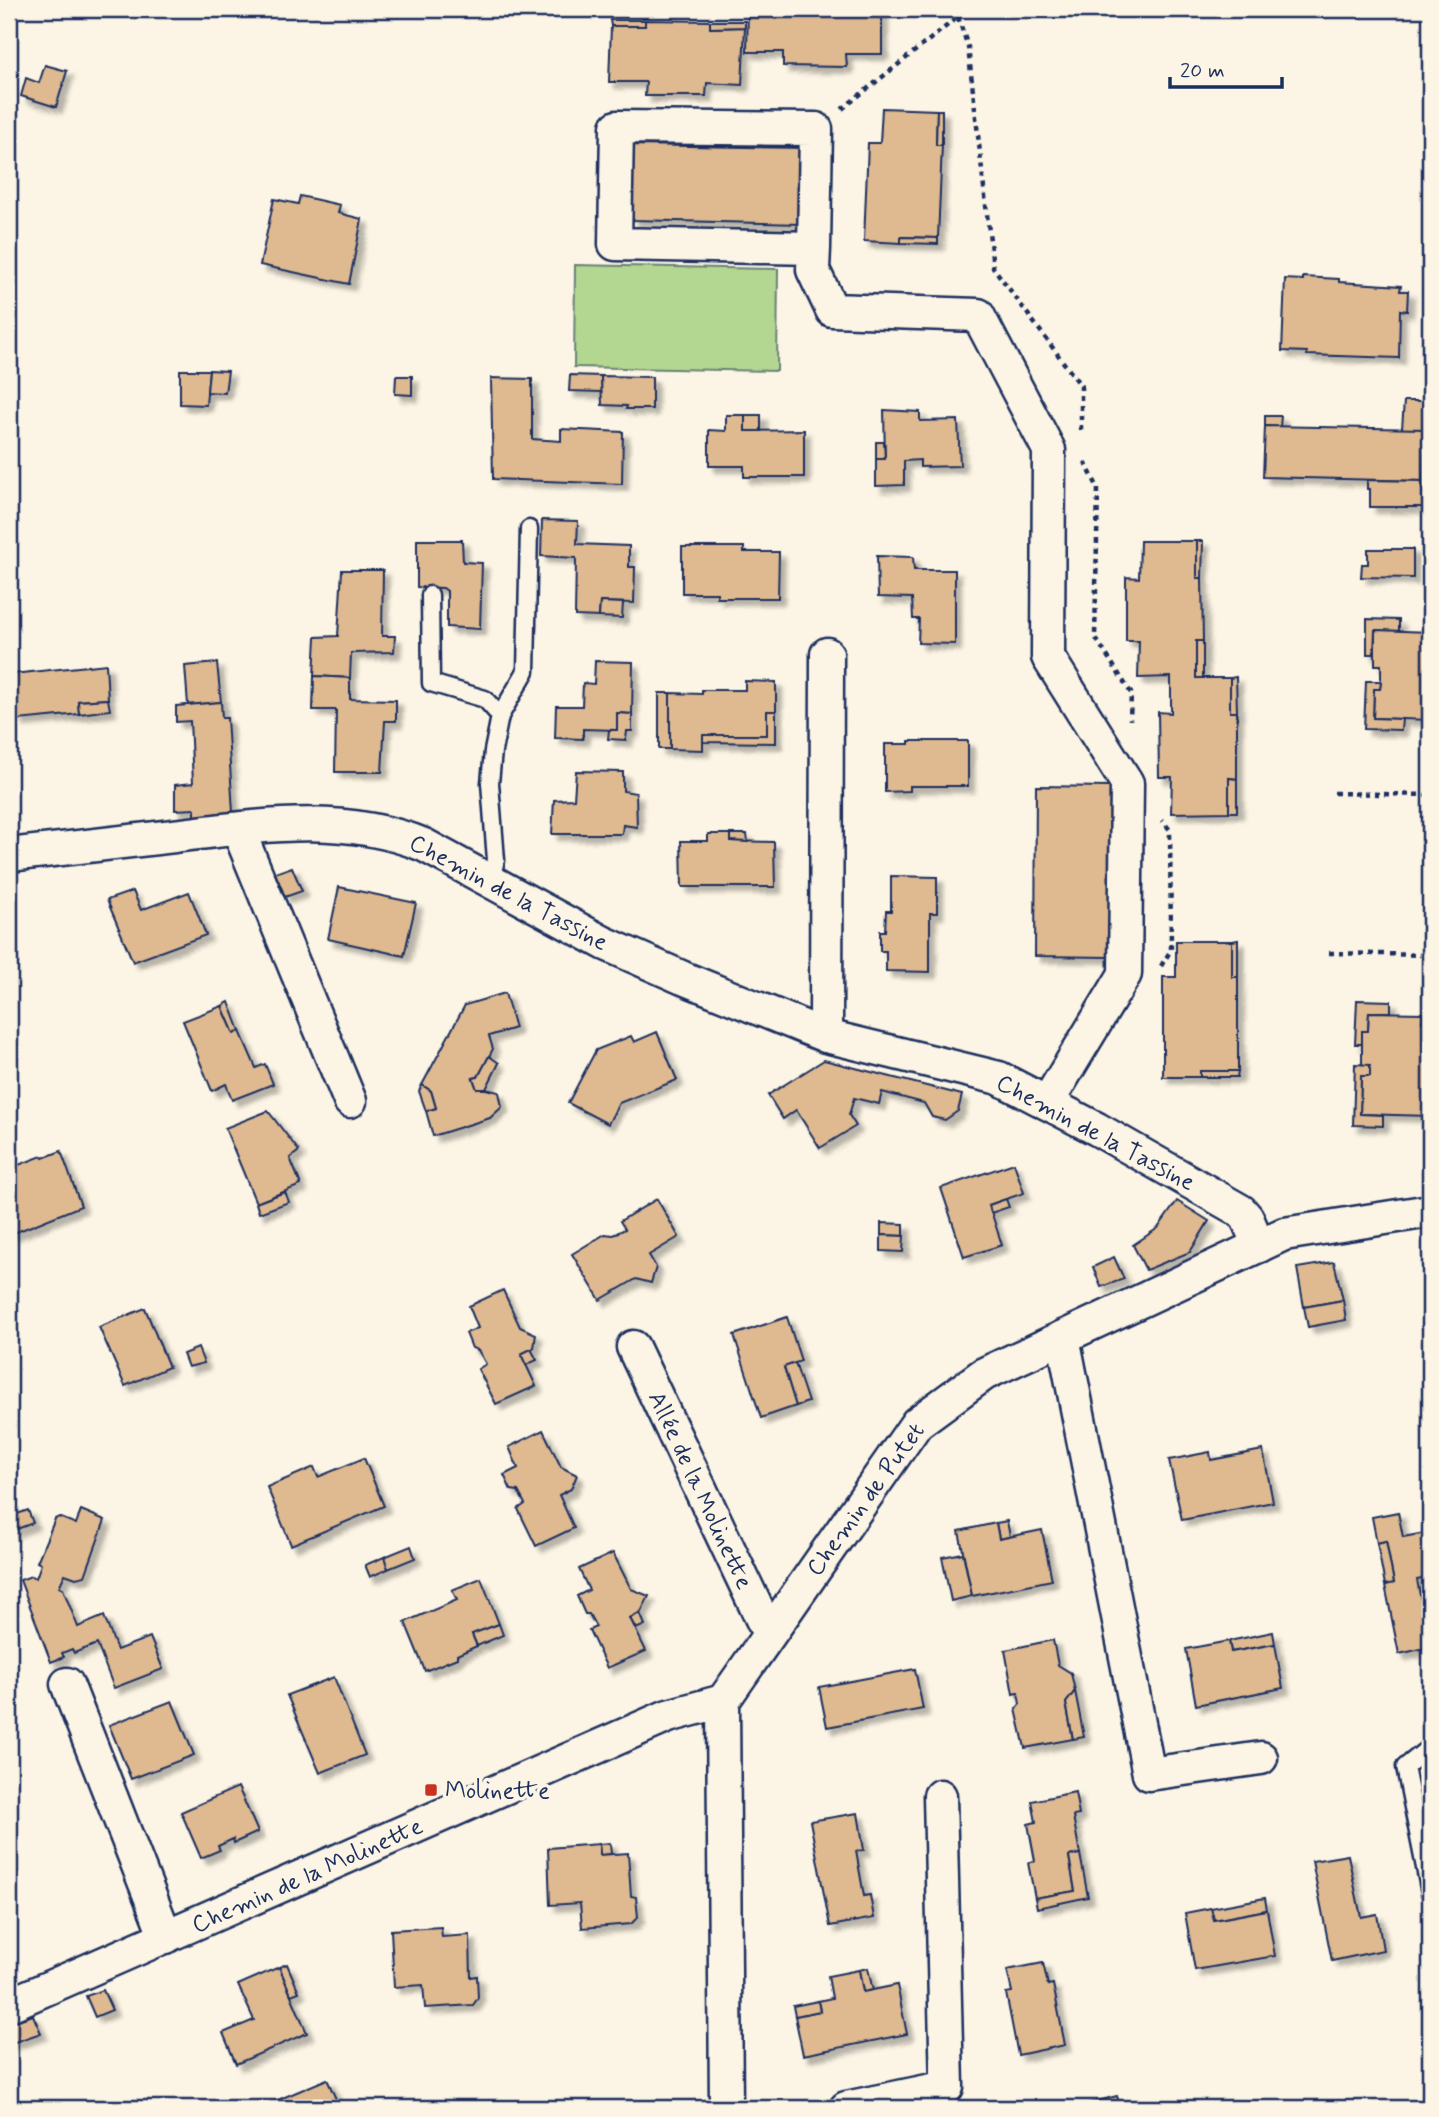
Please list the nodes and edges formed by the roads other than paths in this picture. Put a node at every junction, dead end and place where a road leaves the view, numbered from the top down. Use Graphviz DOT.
graph roads {
  1 [pos="814,248"];
  2 [pos="529,529"];
  3 [pos="430,596"];
  4 [pos="827,653"];
  5 [pos="500,716"];
  6 [pos="238,828"];
  7 [pos="9,855"];
  8 [pos="489,881"];
  9 [pos="826,1036"];
  10 [pos="350,1101"];
  11 [pos="1047,1102"];
  12 [pos="1430,1211"];
  13 [pos="1258,1246"];
  14 [pos="1063,1337"];
  15 [pos="633,1347"];
  16 [pos="769,1634"];
  17 [pos="67,1684"];
  18 [pos="723,1701"];
  19 [pos="1430,1747"];
  20 [pos="1261,1758"];
  21 [pos="940,1796"];
  22 [pos="1430,1893"];
  23 [pos="166,1937"];
  24 [pos="9,2006"];
  25 [pos="726,2108"];
  26 [pos="846,2108"];
  1 -- 1 [label="street"];
  1 -- 11 [label="street"];
  2 -- 5 [label="lane"];
  3 -- 5 [label="lane"];
  4 -- 9 [label="street"];
  5 -- 8 [label="lane"];
  6 -- 7 [label="street, Chemin de la Tassine"];
  6 -- 8 [label="street, Chemin de la Tassine"];
  6 -- 10 [label="street"];
  8 -- 9 [label="street, Chemin de la Tassine"];
  9 -- 11 [label="street, Chemin de la Tassine"];
  11 -- 13 [label="street, Chemin de la Tassine"];
  12 -- 13 [label="street, Chemin de Putet"];
  13 -- 14 [label="street, Chemin de Putet"];
  14 -- 16 [label="street, Chemin de Putet"];
  14 -- 20 [label="street"];
  15 -- 16 [label="street, Allée de la Molinette"];
  16 -- 18 [label="street, Chemin de Putet"];
  17 -- 23 [label="street"];
  18 -- 23 [label="street, Chemin de la Molinette"];
  18 -- 25 [label="street"];
  19 -- 22 [label="lane"];
  21 -- 26 [label="street"];
  23 -- 24 [label="street, Chemin de la Molinette"];
}
